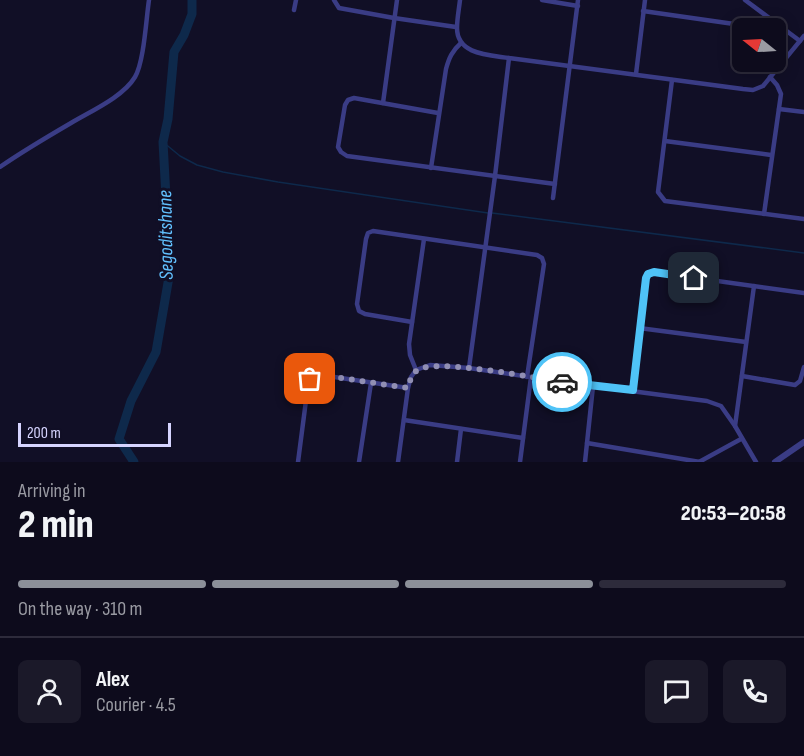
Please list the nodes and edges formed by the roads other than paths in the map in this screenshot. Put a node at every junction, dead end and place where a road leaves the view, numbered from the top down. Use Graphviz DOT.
graph roads {
  1 [pos="149,0"];
  2 [pos="296,0"];
  3 [pos="334,0"];
  4 [pos="397,0"];
  5 [pos="460,0"];
  6 [pos="542,0"];
  7 [pos="645,0"];
  8 [pos="745,0"];
  9 [pos="578,3"];
  10 [pos="294,10"];
  11 [pos="643,11"];
  12 [pos="394,18"];
  13 [pos="768,18"];
  14 [pos="732,24"];
  15 [pos="456,27"];
  16 [pos="786,32"];
  17 [pos="804,36"];
  18 [pos="800,41"];
  19 [pos="461,43"];
  20 [pos="509,58"];
  21 [pos="570,66"];
  22 [pos="636,74"];
  23 [pos="770,77"];
  24 [pos="672,80"];
  25 [pos="383,103"];
  26 [pos="779,109"];
  27 [pos="804,112"];
  28 [pos="438,113"];
  29 [pos="665,141"];
  30 [pos="771,155"];
  31 [pos="0,167"];
  32 [pos="431,168"];
  33 [pos="495,176"];
  34 [pos="555,184"];
  35 [pos="553,198"];
  36 [pos="764,214"];
  37 [pos="804,219"];
  38 [pos="424,239"];
  39 [pos="485,248"];
  40 [pos="754,286"];
  41 [pos="804,293"];
  42 [pos="412,322"];
  43 [pos="639,328"];
  44 [pos="746,342"];
  45 [pos="469,368"];
  46 [pos="804,368"];
  47 [pos="416,370"];
  48 [pos="742,376"];
  49 [pos="529,377"];
  50 [pos="371,383"];
  51 [pos="593,386"];
  52 [pos="408,388"];
  53 [pos="633,390"];
  54 [pos="404,420"];
  55 [pos="735,426"];
  56 [pos="461,429"];
  57 [pos="523,438"];
  58 [pos="741,439"];
  59 [pos="804,442"];
  60 [pos="587,444"];
  61 [pos="298,462"];
  62 [pos="359,462"];
  63 [pos="398,462"];
  64 [pos="457,462"];
  65 [pos="520,462"];
  66 [pos="585,462"];
  67 [pos="699,462"];
  68 [pos="756,462"];
  69 [pos="775,462"];
  1 -- 31 [label="street"];
  2 -- 10 [label="street"];
  3 -- 12 [label="street"];
  4 -- 12 [label="street"];
  5 -- 15 [label="street"];
  6 -- 9 [label="street"];
  7 -- 11 [label="street"];
  8 -- 13 [label="street"];
  9 -- 21 [label="street"];
  11 -- 14 [label="street"];
  11 -- 22 [label="street"];
  12 -- 15 [label="street"];
  12 -- 25 [label="street"];
  15 -- 19 [label="street"];
  16 -- 18 [label="street"];
  17 -- 18 [label="street"];
  18 -- 23 [label="street"];
  19 -- 20 [label="street"];
  19 -- 28 [label="street"];
  20 -- 21 [label="street"];
  20 -- 33 [label="street"];
  21 -- 22 [label="street"];
  21 -- 34 [label="street"];
  22 -- 24 [label="street"];
  23 -- 24 [label="street"];
  23 -- 26 [label="street"];
  24 -- 29 [label="street"];
  25 -- 28 [label="street"];
  25 -- 32 [label="street"];
  26 -- 27 [label="street"];
  26 -- 30 [label="street"];
  28 -- 32 [label="street"];
  29 -- 30 [label="street"];
  29 -- 36 [label="street"];
  30 -- 36 [label="street"];
  32 -- 33 [label="street"];
  33 -- 34 [label="street"];
  33 -- 39 [label="street"];
  34 -- 35 [label="street"];
  36 -- 37 [label="street"];
  38 -- 39 [label="street"];
  38 -- 42 [label="street"];
  38 -- 42 [label="street"];
  39 -- 45 [label="street"];
  39 -- 49 [label="street"];
  40 -- 41 [label="street"];
  40 -- 43 [label="street"];
  40 -- 44 [label="street"];
  42 -- 47 [label="street"];
  43 -- 44 [label="street"];
  43 -- 53 [label="street"];
  44 -- 48 [label="street"];
  45 -- 47 [label="street"];
  45 -- 49 [label="street"];
  46 -- 48 [label="street"];
  47 -- 52 [label="street"];
  48 -- 55 [label="street"];
  49 -- 51 [label="street"];
  49 -- 57 [label="street"];
  50 -- 52 [label="street"];
  50 -- 61 [label="street"];
  50 -- 62 [label="street"];
  51 -- 53 [label="street"];
  51 -- 60 [label="street"];
  52 -- 54 [label="street"];
  53 -- 55 [label="street"];
  54 -- 56 [label="street"];
  54 -- 63 [label="street"];
  55 -- 58 [label="street"];
  56 -- 57 [label="street"];
  56 -- 64 [label="street"];
  57 -- 65 [label="street"];
  58 -- 67 [label="street"];
  58 -- 68 [label="street"];
  59 -- 69 [label="street"];
  60 -- 66 [label="street"];
  60 -- 67 [label="street"];
}
